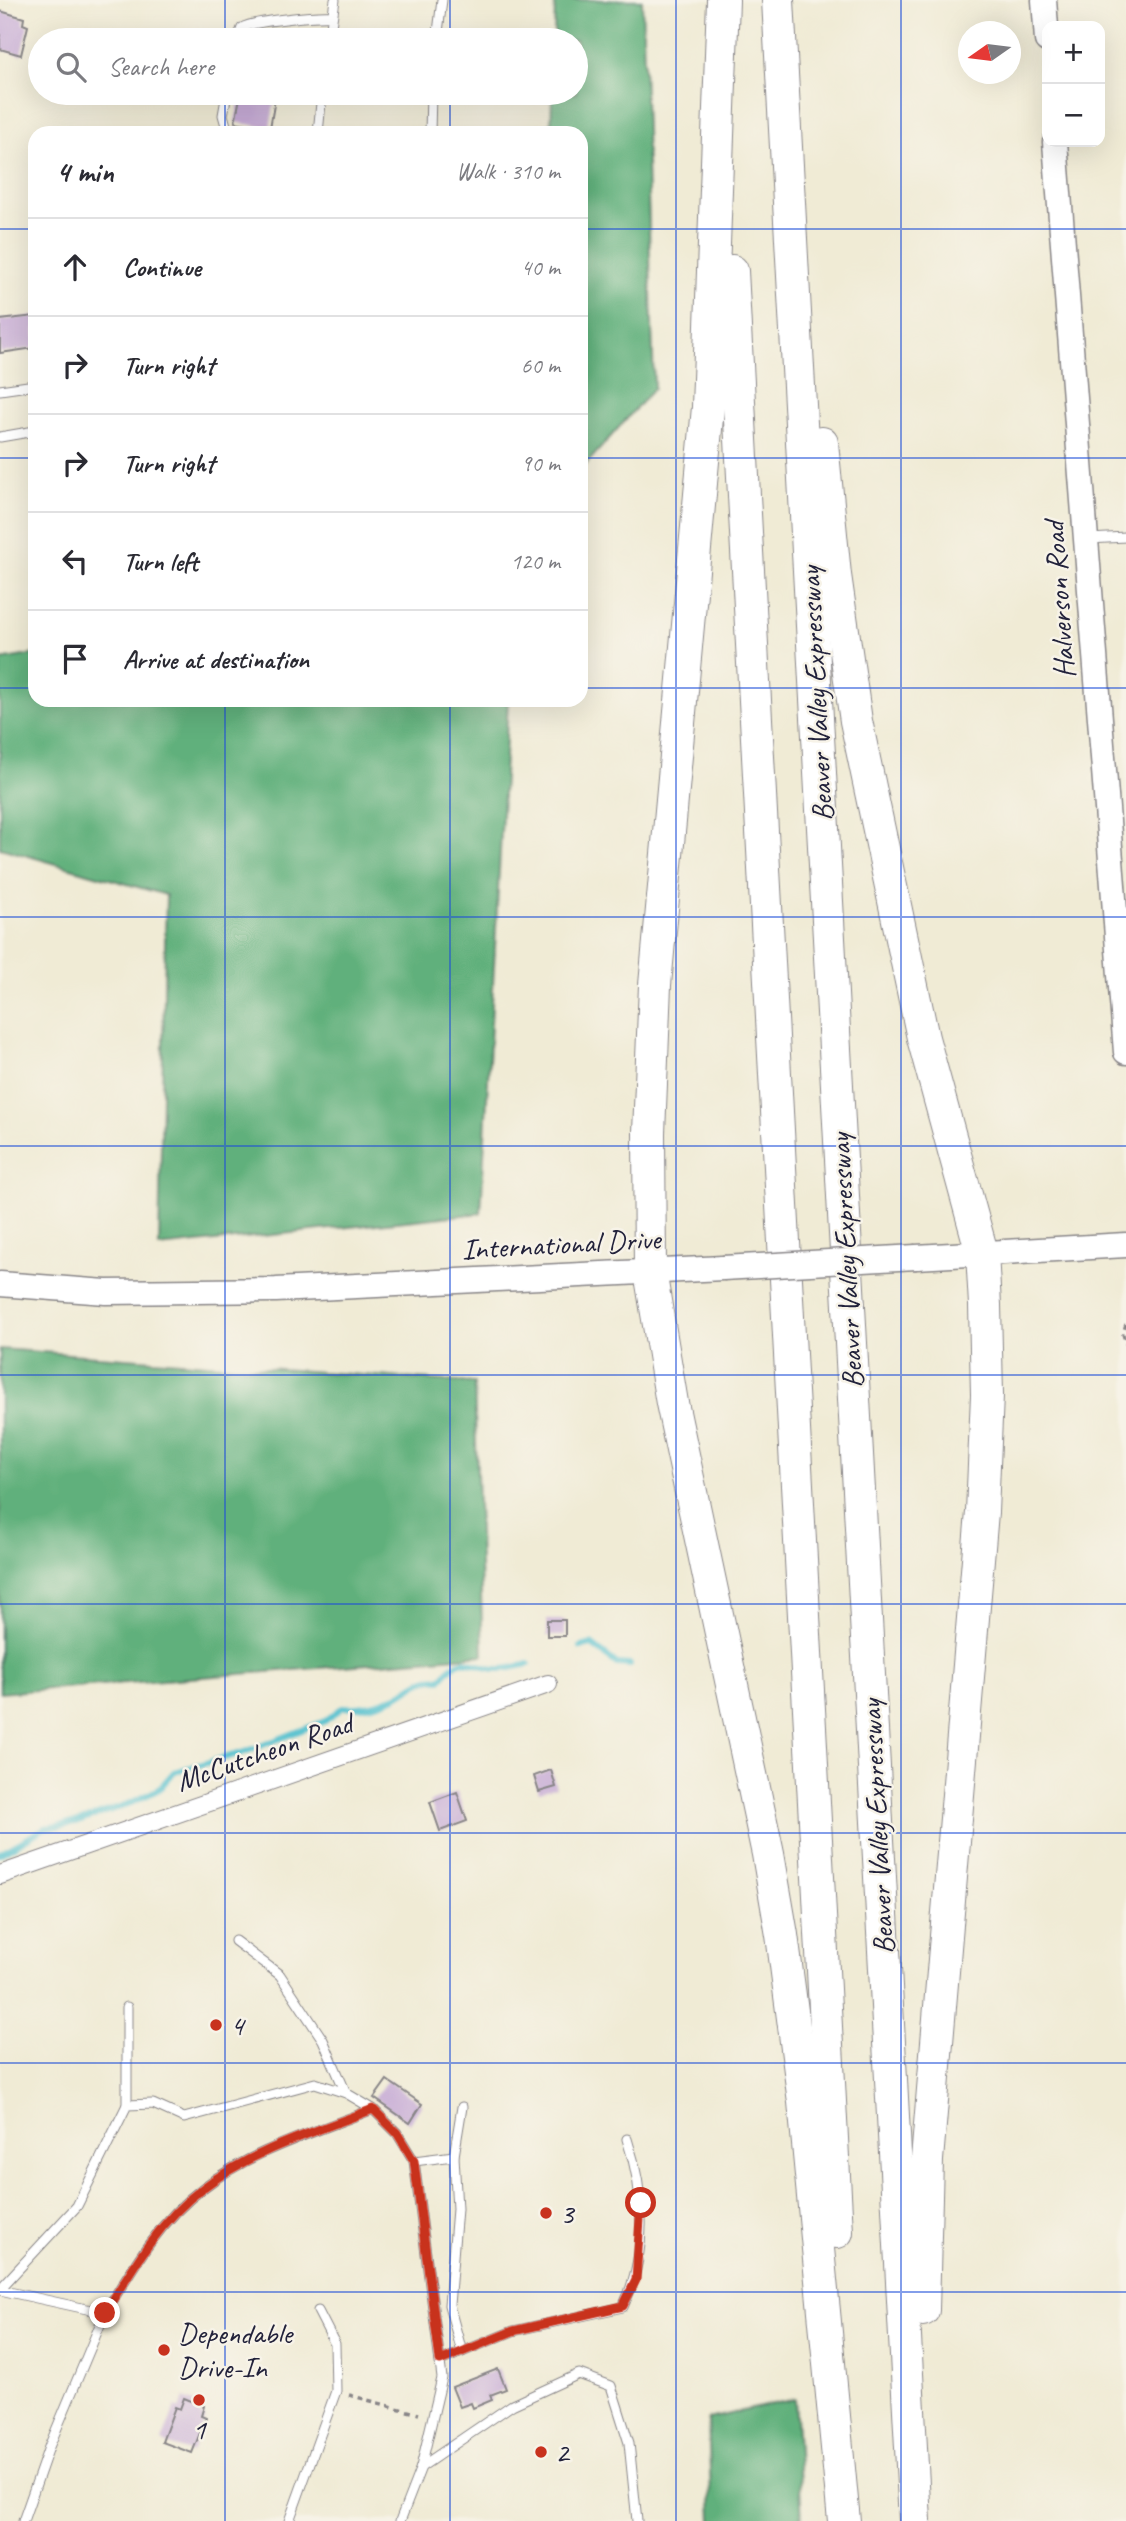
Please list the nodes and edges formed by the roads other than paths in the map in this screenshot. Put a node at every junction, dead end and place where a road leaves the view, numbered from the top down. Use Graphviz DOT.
graph roads {
  1 [pos="335,0"];
  2 [pos="442,0"];
  3 [pos="723,0"];
  4 [pos="780,0"];
  5 [pos="1044,0"];
  6 [pos="332,16"];
  7 [pos="1046,21"];
  8 [pos="242,28"];
  9 [pos="330,28"];
  10 [pos="438,28"];
  11 [pos="226,105"];
  12 [pos="321,105"];
  13 [pos="431,105"];
  14 [pos="226,126"];
  15 [pos="319,126"];
  16 [pos="430,126"];
  17 [pos="1055,147"];
  18 [pos="28,386"];
  19 [pos="0,390"];
  20 [pos="28,432"];
  21 [pos="0,437"];
  22 [pos="1126,537"];
  23 [pos="1086,540"];
  24 [pos="1126,1052"];
  25 [pos="1126,1245"];
  26 [pos="982,1253"];
  27 [pos="650,1271"];
  28 [pos="0,1284"];
  29 [pos="548,1684"];
  30 [pos="0,1875"];
  31 [pos="234,1941"];
  32 [pos="127,2007"];
  33 [pos="346,2093"];
  34 [pos="127,2105"];
  35 [pos="462,2107"];
  36 [pos="373,2109"];
  37 [pos="628,2139"];
  38 [pos="454,2157"];
  39 [pos="414,2161"];
  40 [pos="0,2290"];
  41 [pos="318,2311"];
  42 [pos="105,2313"];
  43 [pos="462,2352"];
  44 [pos="440,2361"];
  45 [pos="911,2455"];
  46 [pos="421,2467"];
  47 [pos="23,2521"];
  48 [pos="289,2521"];
  49 [pos="400,2521"];
  50 [pos="637,2521"];
  51 [pos="844,2521"];
  52 [pos="852,2521"];
  53 [pos="915,2521"];
  1 -- 6 [label="lane"];
  2 -- 10 [label="lane"];
  3 -- 27 [label="highway"];
  3 -- 52 [label="highway, Beaver Valley Expressway"];
  4 -- 26 [label="highway"];
  4 -- 45 [label="highway, Beaver Valley Expressway"];
  5 -- 7 [label="street"];
  6 -- 8 [label="lane"];
  6 -- 9 [label="lane"];
  11 -- 14 [label="lane"];
  12 -- 15 [label="lane"];
  13 -- 16 [label="lane"];
  17 -- 23 [label="street, Halverson Road"];
  18 -- 19 [label="lane"];
  20 -- 21 [label="lane"];
  22 -- 23 [label="lane"];
  23 -- 24 [label="street, Halverson Road"];
  25 -- 26 [label="street, International Drive"];
  26 -- 27 [label="street, International Drive, bridge"];
  26 -- 45 [label="highway"];
  27 -- 28 [label="street, International Drive"];
  27 -- 51 [label="highway"];
  29 -- 30 [label="street, McCutcheon Road"];
  31 -- 33 [label="lane"];
  32 -- 34 [label="lane"];
  33 -- 34 [label="lane"];
  33 -- 36 [label="lane"];
  34 -- 40 [label="lane"];
  35 -- 38 [label="lane"];
  36 -- 39 [label="lane"];
  36 -- 42 [label="lane"];
  37 -- 43 [label="lane"];
  38 -- 39 [label="lane"];
  38 -- 43 [label="lane"];
  39 -- 44 [label="lane"];
  40 -- 42 [label="lane"];
  41 -- 48 [label="lane"];
  42 -- 47 [label="lane"];
  43 -- 44 [label="lane"];
  44 -- 46 [label="lane"];
  45 -- 53 [label="highway, Beaver Valley Expressway"];
  46 -- 49 [label="lane"];
  46 -- 50 [label="lane"];
}
